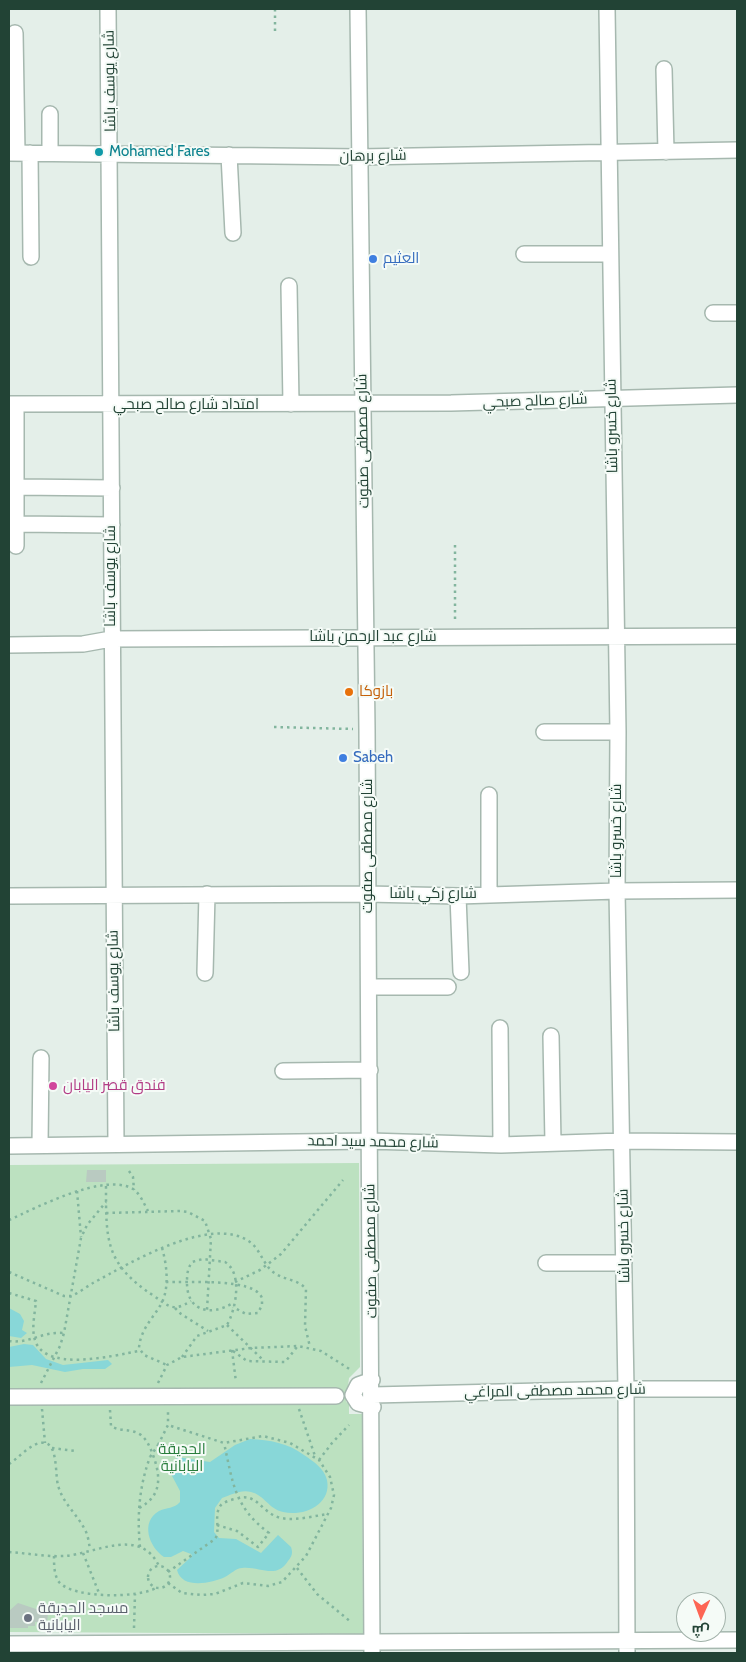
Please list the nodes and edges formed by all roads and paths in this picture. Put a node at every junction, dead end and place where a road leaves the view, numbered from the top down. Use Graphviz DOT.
graph roads {
  1 [pos="108,9"];
  2 [pos="275,9"];
  3 [pos="358,9"];
  4 [pos="607,9"];
  5 [pos="15,33"];
  6 [pos="275,36"];
  7 [pos="664,69"];
  8 [pos="50,114"];
  9 [pos="737,150"];
  10 [pos="608,152"];
  11 [pos="666,152"];
  12 [pos="18,153"];
  13 [pos="50,153"];
  14 [pos="111,153"];
  15 [pos="229,155"];
  16 [pos="360,157"];
  17 [pos="233,234"];
  18 [pos="524,254"];
  19 [pos="610,254"];
  20 [pos="31,257"];
  21 [pos="289,286"];
  22 [pos="713,313"];
  23 [pos="737,313"];
  24 [pos="737,395"];
  25 [pos="612,398"];
  26 [pos="363,403"];
  27 [pos="13,404"];
  28 [pos="291,404"];
  29 [pos="112,405"];
  30 [pos="16,487"];
  31 [pos="112,488"];
  32 [pos="16,524"];
  33 [pos="112,524"];
  34 [pos="454,545"];
  35 [pos="16,546"];
  36 [pos="615,636"];
  37 [pos="737,636"];
  38 [pos="366,637"];
  39 [pos="454,637"];
  40 [pos="111,639"];
  41 [pos="9,645"];
  42 [pos="274,727"];
  43 [pos="367,729"];
  44 [pos="544,732"];
  45 [pos="618,732"];
  46 [pos="488,796"];
  47 [pos="737,890"];
  48 [pos="617,891"];
  49 [pos="113,894"];
  50 [pos="207,894"];
  51 [pos="367,894"];
  52 [pos="489,895"];
  53 [pos="9,896"];
  54 [pos="458,896"];
  55 [pos="461,972"];
  56 [pos="205,973"];
  57 [pos="369,987"];
  58 [pos="448,987"];
  59 [pos="500,1028"];
  60 [pos="550,1036"];
  61 [pos="41,1058"];
  62 [pos="370,1070"];
  63 [pos="283,1071"];
  64 [pos="370,1141"];
  65 [pos="622,1141"];
  66 [pos="554,1142"];
  67 [pos="737,1142"];
  68 [pos="116,1144"];
  69 [pos="40,1145"];
  70 [pos="500,1145"];
  71 [pos="9,1146"];
  72 [pos="130,1171"];
  73 [pos="343,1180"];
  74 [pos="106,1186"];
  75 [pos="134,1190"];
  76 [pos="77,1191"];
  77 [pos="106,1202"];
  78 [pos="148,1211"];
  79 [pos="106,1213"];
  80 [pos="9,1220"];
  81 [pos="211,1234"];
  82 [pos="81,1238"];
  83 [pos="162,1248"];
  84 [pos="210,1259"];
  85 [pos="546,1263"];
  86 [pos="624,1263"];
  87 [pos="267,1266"];
  88 [pos="122,1269"];
  89 [pos="9,1272"];
  90 [pos="166,1282"];
  91 [pos="187,1282"];
  92 [pos="209,1283"];
  93 [pos="235,1283"];
  94 [pos="9,1293"];
  95 [pos="71,1296"];
  96 [pos="191,1301"];
  97 [pos="162,1302"];
  98 [pos="233,1303"];
  99 [pos="175,1308"];
  100 [pos="233,1308"];
  101 [pos="207,1310"];
  102 [pos="227,1325"];
  103 [pos="208,1331"];
  104 [pos="64,1333"];
  105 [pos="34,1338"];
  106 [pos="9,1341"];
  107 [pos="298,1346"];
  108 [pos="310,1347"];
  109 [pos="251,1348"];
  110 [pos="232,1350"];
  111 [pos="140,1351"];
  112 [pos="182,1357"];
  113 [pos="53,1360"];
  114 [pos="264,1361"];
  115 [pos="167,1365"];
  116 [pos="351,1370"];
  117 [pos="737,1389"];
  118 [pos="41,1390"];
  119 [pos="626,1390"];
  120 [pos="372,1394"];
  121 [pos="345,1395"];
  122 [pos="161,1396"];
  123 [pos="236,1396"];
  124 [pos="295,1396"];
  125 [pos="9,1397"];
  126 [pos="109,1419"];
  127 [pos="168,1425"];
  128 [pos="349,1425"];
  129 [pos="45,1443"];
  130 [pos="224,1443"];
  131 [pos="52,1448"];
  132 [pos="75,1451"];
  133 [pos="315,1458"];
  134 [pos="319,1460"];
  135 [pos="9,1464"];
  136 [pos="237,1498"];
  137 [pos="139,1508"];
  138 [pos="328,1514"];
  139 [pos="217,1525"];
  140 [pos="140,1548"];
  141 [pos="90,1550"];
  142 [pos="9,1552"];
  143 [pos="83,1553"];
  144 [pos="54,1556"];
  145 [pos="159,1566"];
  146 [pos="297,1568"];
  147 [pos="168,1572"];
  148 [pos="168,1583"];
  149 [pos="156,1588"];
  150 [pos="99,1594"];
  151 [pos="135,1594"];
  152 [pos="350,1622"];
  153 [pos="134,1628"];
  154 [pos="737,1640"];
  155 [pos="9,1644"];
  156 [pos="627,1647"];
  157 [pos="124,1648"];
  158 [pos="372,1648"];
  1 -- 14 [label="street, شارع يوسف باشا"];
  2 -- 6 [label="path"];
  3 -- 16 [label="street, شارع مصطفى صفوت"];
  4 -- 10 [label="street, شارع خسرو باشا"];
  5 -- 12 [label="street"];
  7 -- 11 [label="street"];
  8 -- 13 [label="street"];
  9 -- 11 [label="street, شارع برهان"];
  10 -- 11 [label="street, شارع برهان"];
  10 -- 16 [label="street, شارع برهان"];
  10 -- 19 [label="street, شارع خسرو باشا"];
  12 -- 13 [label="street, شارع برهان"];
  12 -- 20 [label="street"];
  13 -- 14 [label="street, شارع برهان"];
  14 -- 15 [label="street, شارع برهان"];
  14 -- 29 [label="street, شارع يوسف باشا"];
  15 -- 16 [label="street, شارع برهان"];
  15 -- 17 [label="street"];
  16 -- 26 [label="street, شارع مصطفى صفوت"];
  18 -- 19 [label="street"];
  19 -- 25 [label="street, شارع خسرو باشا"];
  21 -- 28 [label="street"];
  22 -- 23 [label="street"];
  24 -- 25 [label="street, شارع صالح صبحي"];
  25 -- 26 [label="street, شارع صالح صبحي"];
  25 -- 36 [label="street, شارع خسرو باشا"];
  26 -- 28 [label="street, امتداد شارع صالح صبحي"];
  26 -- 38 [label="street, شارع مصطفى صفوت"];
  27 -- 29 [label="street, امتداد شارع صالح صبحي"];
  27 -- 30 [label="street"];
  28 -- 29 [label="street, امتداد شارع صالح صبحي"];
  29 -- 31 [label="street, شارع يوسف باشا"];
  30 -- 31 [label="street"];
  30 -- 32 [label="street"];
  31 -- 33 [label="street, شارع يوسف باشا"];
  32 -- 33 [label="street"];
  32 -- 35 [label="street"];
  33 -- 40 [label="street, شارع يوسف باشا"];
  34 -- 39 [label="path"];
  36 -- 37 [label="street, شارع عبد الرحمن باشا"];
  36 -- 39 [label="street, شارع عبد الرحمن باشا"];
  36 -- 45 [label="street, شارع خسرو باشا"];
  38 -- 39 [label="street, شارع عبد الرحمن باشا"];
  38 -- 40 [label="street, شارع عبد الرحمن باشا"];
  38 -- 43 [label="street, شارع مصطفى صفوت"];
  40 -- 41 [label="street, شارع عبد الرحمن باشا"];
  40 -- 49 [label="street, شارع يوسف باشا"];
  42 -- 43 [label="path"];
  43 -- 51 [label="street, شارع مصطفى صفوت"];
  44 -- 45 [label="street"];
  45 -- 48 [label="street, شارع خسرو باشا"];
  46 -- 52 [label="street"];
  47 -- 48 [label="street, شارع زكي باشا"];
  48 -- 52 [label="street, شارع زكي باشا"];
  48 -- 65 [label="street, شارع خسرو باشا"];
  49 -- 50 [label="street, شارع زكي باشا"];
  49 -- 53 [label="street, شارع زكي باشا"];
  49 -- 68 [label="street, شارع يوسف باشا"];
  50 -- 51 [label="street, شارع زكي باشا"];
  50 -- 56 [label="street"];
  51 -- 54 [label="street, شارع زكي باشا"];
  51 -- 57 [label="street, شارع مصطفى صفوت"];
  52 -- 54 [label="street, شارع زكي باشا"];
  54 -- 55 [label="street"];
  57 -- 58 [label="street"];
  57 -- 62 [label="street, شارع مصطفى صفوت"];
  59 -- 70 [label="street"];
  60 -- 66 [label="street"];
  61 -- 69 [label="street"];
  62 -- 63 [label="street"];
  62 -- 64 [label="street, شارع مصطفى صفوت"];
  64 -- 68 [label="street, شارع محمد سيد احمد"];
  64 -- 70 [label="street, شارع محمد سيد احمد"];
  64 -- 120 [label="street, شارع مصطفى صفوت"];
  65 -- 66 [label="street, شارع محمد سيد احمد"];
  65 -- 67 [label="street, شارع محمد سيد احمد"];
  65 -- 86 [label="street, شارع خسرو باشا"];
  66 -- 70 [label="street, شارع محمد سيد احمد"];
  68 -- 69 [label="street, شارع محمد سيد احمد"];
  69 -- 71 [label="street, شارع محمد سيد احمد"];
  72 -- 75 [label="path"];
  73 -- 87 [label="path"];
  74 -- 75 [label="path"];
  74 -- 76 [label="path"];
  74 -- 77 [label="path"];
  75 -- 78 [label="path"];
  76 -- 80 [label="path"];
  76 -- 82 [label="path"];
  77 -- 79 [label="path"];
  77 -- 82 [label="path"];
  78 -- 79 [label="path"];
  78 -- 81 [label="path"];
  79 -- 88 [label="path"];
  81 -- 83 [label="path"];
  81 -- 84 [label="path"];
  81 -- 87 [label="path"];
  82 -- 95 [label="path"];
  83 -- 88 [label="path"];
  83 -- 90 [label="path"];
  84 -- 91 [label="path"];
  84 -- 92 [label="path"];
  84 -- 93 [label="path"];
  85 -- 86 [label="street"];
  86 -- 119 [label="street, شارع خسرو باشا"];
  87 -- 93 [label="path"];
  87 -- 108 [label="path"];
  88 -- 95 [label="path"];
  88 -- 97 [label="path"];
  89 -- 95 [label="path"];
  90 -- 91 [label="path"];
  90 -- 97 [label="path"];
  91 -- 92 [label="path"];
  91 -- 96 [label="path"];
  92 -- 93 [label="path"];
  92 -- 101 [label="path"];
  93 -- 98 [label="path"];
  93 -- 100 [label="path"];
  94 -- 105 [label="path"];
  95 -- 104 [label="path"];
  96 -- 99 [label="path"];
  96 -- 101 [label="path"];
  97 -- 99 [label="path"];
  97 -- 111 [label="path"];
  98 -- 100 [label="path"];
  98 -- 101 [label="path"];
  99 -- 103 [label="path"];
  100 -- 102 [label="path"];
  102 -- 103 [label="path"];
  102 -- 109 [label="path"];
  103 -- 112 [label="path"];
  104 -- 105 [label="path"];
  104 -- 113 [label="path"];
  105 -- 106 [label="path"];
  105 -- 113 [label="path"];
  107 -- 108 [label="path"];
  107 -- 109 [label="path"];
  107 -- 114 [label="path"];
  108 -- 116 [label="path"];
  109 -- 110 [label="path"];
  109 -- 114 [label="path"];
  110 -- 112 [label="path"];
  110 -- 114 [label="path"];
  110 -- 123 [label="path"];
  111 -- 113 [label="path"];
  111 -- 115 [label="path"];
  112 -- 115 [label="path"];
  113 -- 118 [label="path"];
  115 -- 122 [label="path"];
  117 -- 119 [label="street, شارع محمد مصطفى المراغي"];
  118 -- 122 [label="street"];
  118 -- 125 [label="street"];
  118 -- 129 [label="path"];
  119 -- 120 [label="street, شارع محمد مصطفى المراغي"];
  119 -- 156 [label="street, شارع خسرو باشا"];
  120 -- 121 [label="street"];
  120 -- 121 [label="street"];
  120 -- 158 [label="street, شارع مصطفى صفوت"];
  121 -- 124 [label="street"];
  122 -- 123 [label="street"];
  122 -- 127 [label="path"];
  123 -- 124 [label="street"];
  124 -- 133 [label="path"];
  126 -- 137 [label="path"];
  127 -- 130 [label="path"];
  127 -- 137 [label="path, bridge"];
  128 -- 134 [label="path"];
  129 -- 131 [label="path"];
  129 -- 135 [label="path"];
  130 -- 133 [label="path"];
  130 -- 136 [label="path"];
  131 -- 132 [label="path"];
  131 -- 141 [label="path"];
  133 -- 134 [label="path"];
  134 -- 138 [label="path"];
  136 -- 138 [label="path"];
  136 -- 139 [label="path"];
  136 -- 139 [label="path"];
  137 -- 140 [label="path"];
  138 -- 146 [label="path"];
  139 -- 147 [label="path"];
  140 -- 141 [label="path"];
  140 -- 145 [label="path"];
  141 -- 143 [label="path"];
  142 -- 144 [label="path"];
  143 -- 144 [label="path"];
  143 -- 150 [label="path"];
  144 -- 150 [label="path"];
  145 -- 147 [label="path"];
  145 -- 149 [label="path"];
  146 -- 148 [label="path"];
  146 -- 152 [label="path"];
  147 -- 148 [label="path"];
  148 -- 149 [label="path"];
  149 -- 151 [label="path"];
  150 -- 151 [label="path"];
  151 -- 153 [label="path"];
  154 -- 156 [label="street"];
  155 -- 157 [label="street"];
  156 -- 158 [label="street"];
  157 -- 158 [label="street"];
}
